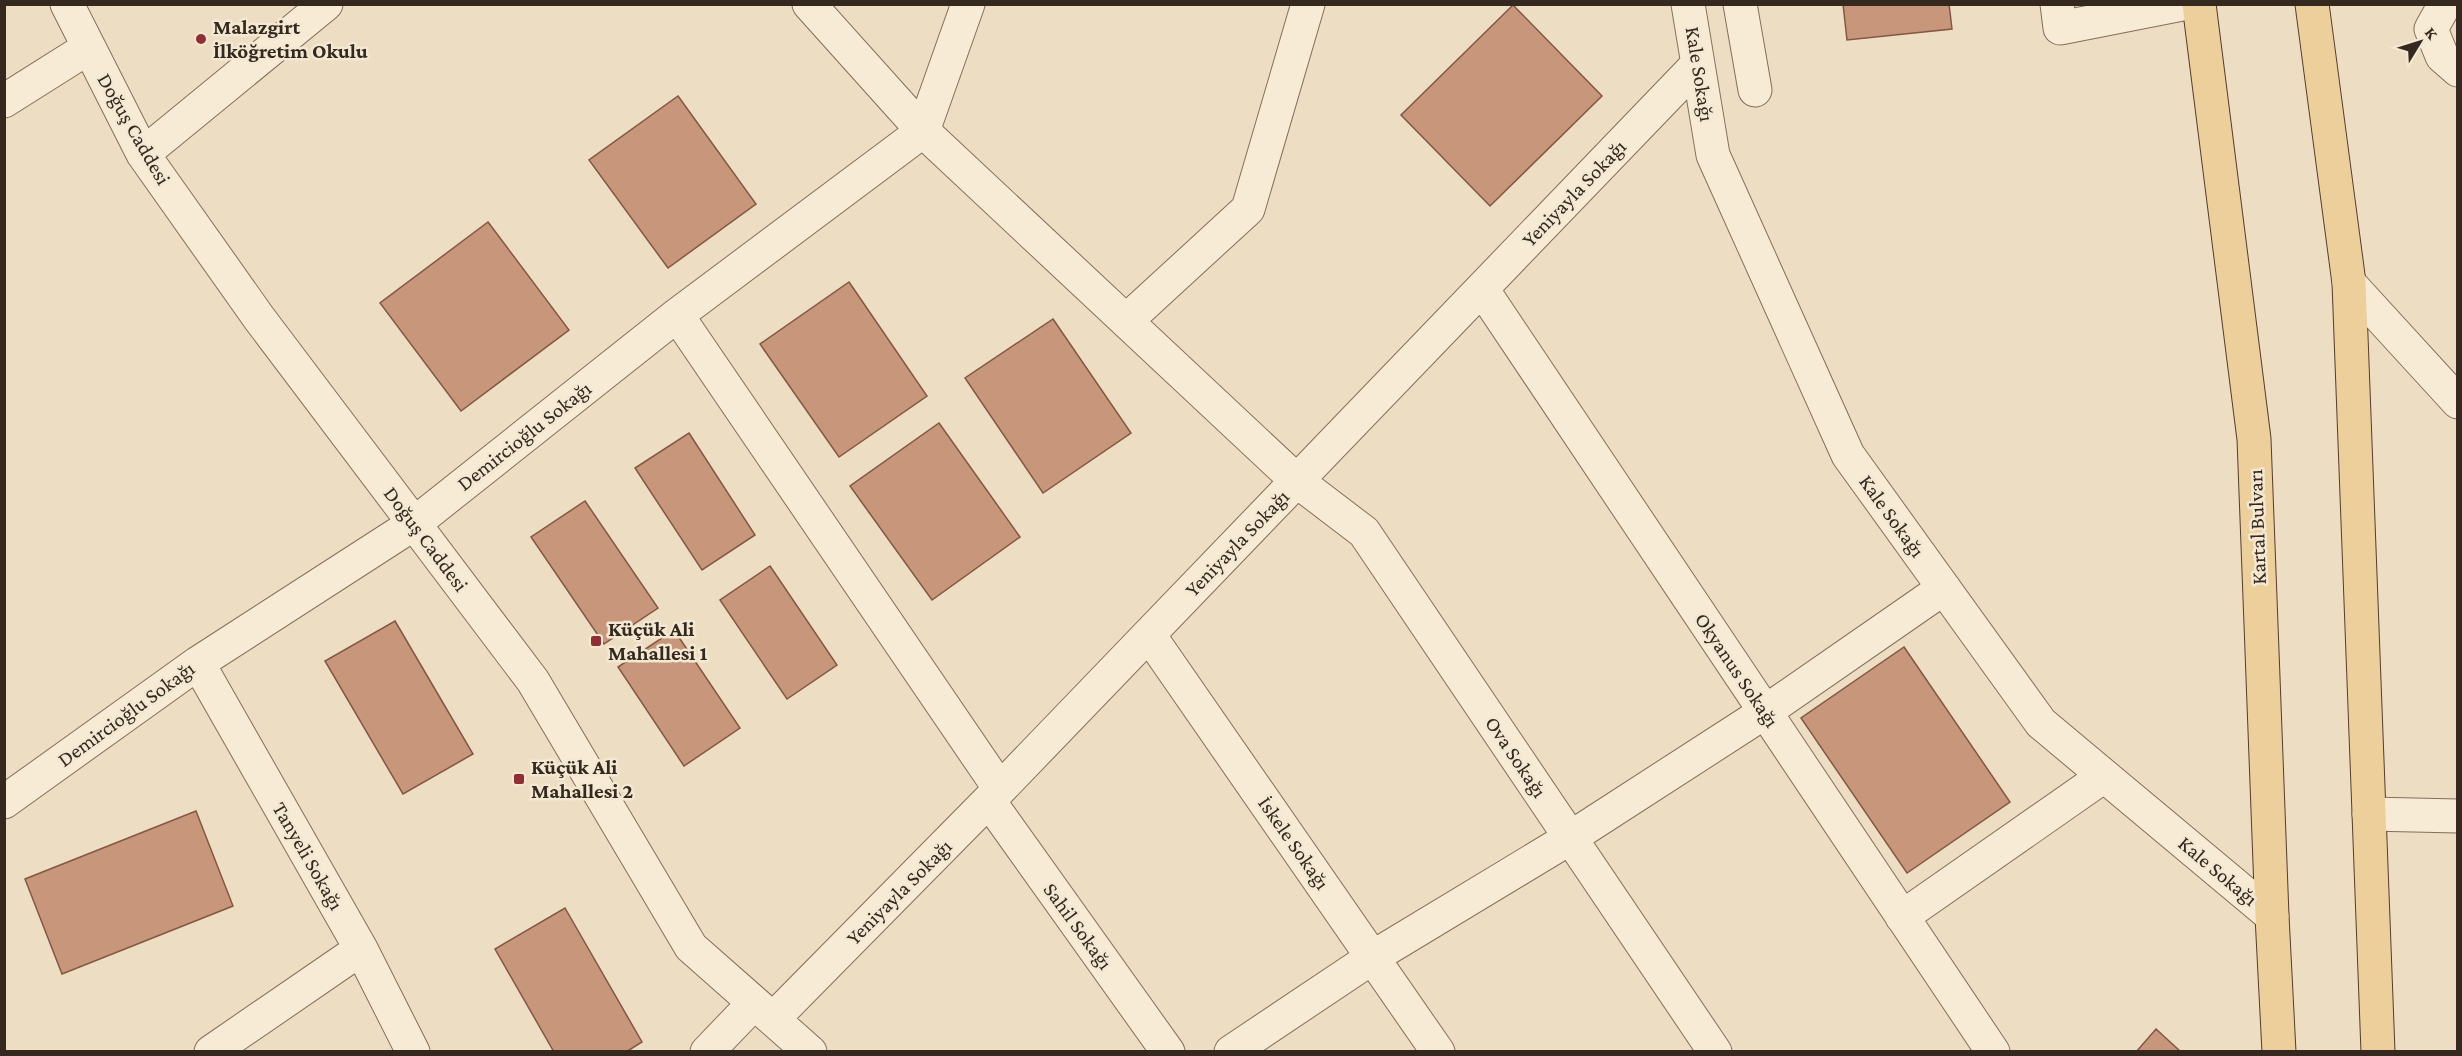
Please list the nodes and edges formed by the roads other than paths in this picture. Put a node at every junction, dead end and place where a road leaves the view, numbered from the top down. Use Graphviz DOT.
graph roads {
  1 [pos="67,4"];
  2 [pos="326,4"];
  3 [pos="808,4"];
  4 [pos="968,4"];
  5 [pos="1308,4"];
  6 [pos="1688,4"];
  7 [pos="1740,4"];
  8 [pos="2057,4"];
  9 [pos="2182,4"];
  10 [pos="2199,4"];
  11 [pos="2312,4"];
  12 [pos="2445,4"];
  13 [pos="88,48"];
  14 [pos="1698,64"];
  15 [pos="2457,70"];
  16 [pos="1755,90"];
  17 [pos="4,101"];
  18 [pos="923,131"];
  19 [pos="143,154"];
  20 [pos="2349,283"];
  21 [pos="1482,289"];
  22 [pos="677,315"];
  23 [pos="1126,321"];
  24 [pos="2457,402"];
  25 [pos="1297,481"];
  26 [pos="415,523"];
  27 [pos="1944,588"];
  28 [pos="1149,635"];
  29 [pos="198,663"];
  30 [pos="1765,712"];
  31 [pos="2104,776"];
  32 [pos="994,795"];
  33 [pos="4,802"];
  34 [pos="2369,814"];
  35 [pos="2457,816"];
  36 [pos="1570,838"];
  37 [pos="2272,916"];
  38 [pos="1902,917"];
  39 [pos="361,949"];
  40 [pos="1373,957"];
  41 [pos="764,1011"];
  42 [pos="211,1052"];
  43 [pos="413,1052"];
  44 [pos="707,1052"];
  45 [pos="810,1052"];
  46 [pos="1168,1052"];
  47 [pos="1231,1052"];
  48 [pos="1438,1052"];
  49 [pos="1715,1052"];
  50 [pos="1993,1052"];
  51 [pos="2280,1052"];
  52 [pos="2378,1052"];
  1 -- 13 [label="street, Doğuş Caddesi"];
  2 -- 19 [label="street"];
  3 -- 18 [label="street, Ova Sokağı"];
  4 -- 18 [label="street"];
  5 -- 23 [label="street"];
  6 -- 14 [label="street, Kale Sokağı"];
  7 -- 16 [label="street"];
  8 -- 9 [label="street"];
  10 -- 37 [label="main road, Kartal Bulvarı"];
  11 -- 20 [label="main road"];
  12 -- 15 [label="street"];
  13 -- 17 [label="street"];
  13 -- 19 [label="street, Doğuş Caddesi"];
  14 -- 21 [label="street, Yeniyayla Sokağı"];
  14 -- 27 [label="street, Kale Sokağı"];
  18 -- 22 [label="street, Demircioğlu Sokağı"];
  18 -- 23 [label="street, Ova Sokağı"];
  19 -- 26 [label="street, Doğuş Caddesi"];
  20 -- 24 [label="street"];
  20 -- 34 [label="main road"];
  21 -- 25 [label="street, Yeniyayla Sokağı"];
  21 -- 30 [label="street, Okyanus Sokağı"];
  22 -- 26 [label="street, Demircioğlu Sokağı"];
  22 -- 32 [label="street, Sahil Sokağı"];
  23 -- 25 [label="street, Ova Sokağı"];
  25 -- 28 [label="street, Yeniyayla Sokağı"];
  25 -- 36 [label="street, Ova Sokağı"];
  26 -- 29 [label="street, Demircioğlu Sokağı"];
  26 -- 41 [label="street, Doğuş Caddesi"];
  27 -- 30 [label="street"];
  27 -- 31 [label="street, Kale Sokağı"];
  28 -- 32 [label="street, Yeniyayla Sokağı"];
  28 -- 40 [label="street, İskele Sokağı"];
  29 -- 33 [label="street, Demircioğlu Sokağı"];
  29 -- 39 [label="street, Tanyeli Sokağı"];
  30 -- 36 [label="street"];
  30 -- 38 [label="street, Okyanus Sokağı"];
  31 -- 37 [label="street, Kale Sokağı"];
  31 -- 38 [label="street"];
  32 -- 41 [label="street, Yeniyayla Sokağı"];
  32 -- 46 [label="street, Sahil Sokağı"];
  34 -- 35 [label="street"];
  34 -- 52 [label="main road"];
  36 -- 40 [label="street"];
  36 -- 49 [label="street, Ova Sokağı"];
  37 -- 51 [label="main road, Kartal Bulvarı"];
  38 -- 50 [label="street, Okyanus Sokağı"];
  39 -- 42 [label="street"];
  39 -- 43 [label="street, Tanyeli Sokağı"];
  40 -- 47 [label="street"];
  40 -- 48 [label="street, İskele Sokağı"];
  41 -- 44 [label="street, Yeniyayla Sokağı"];
  41 -- 45 [label="street, Doğuş Caddesi"];
}
